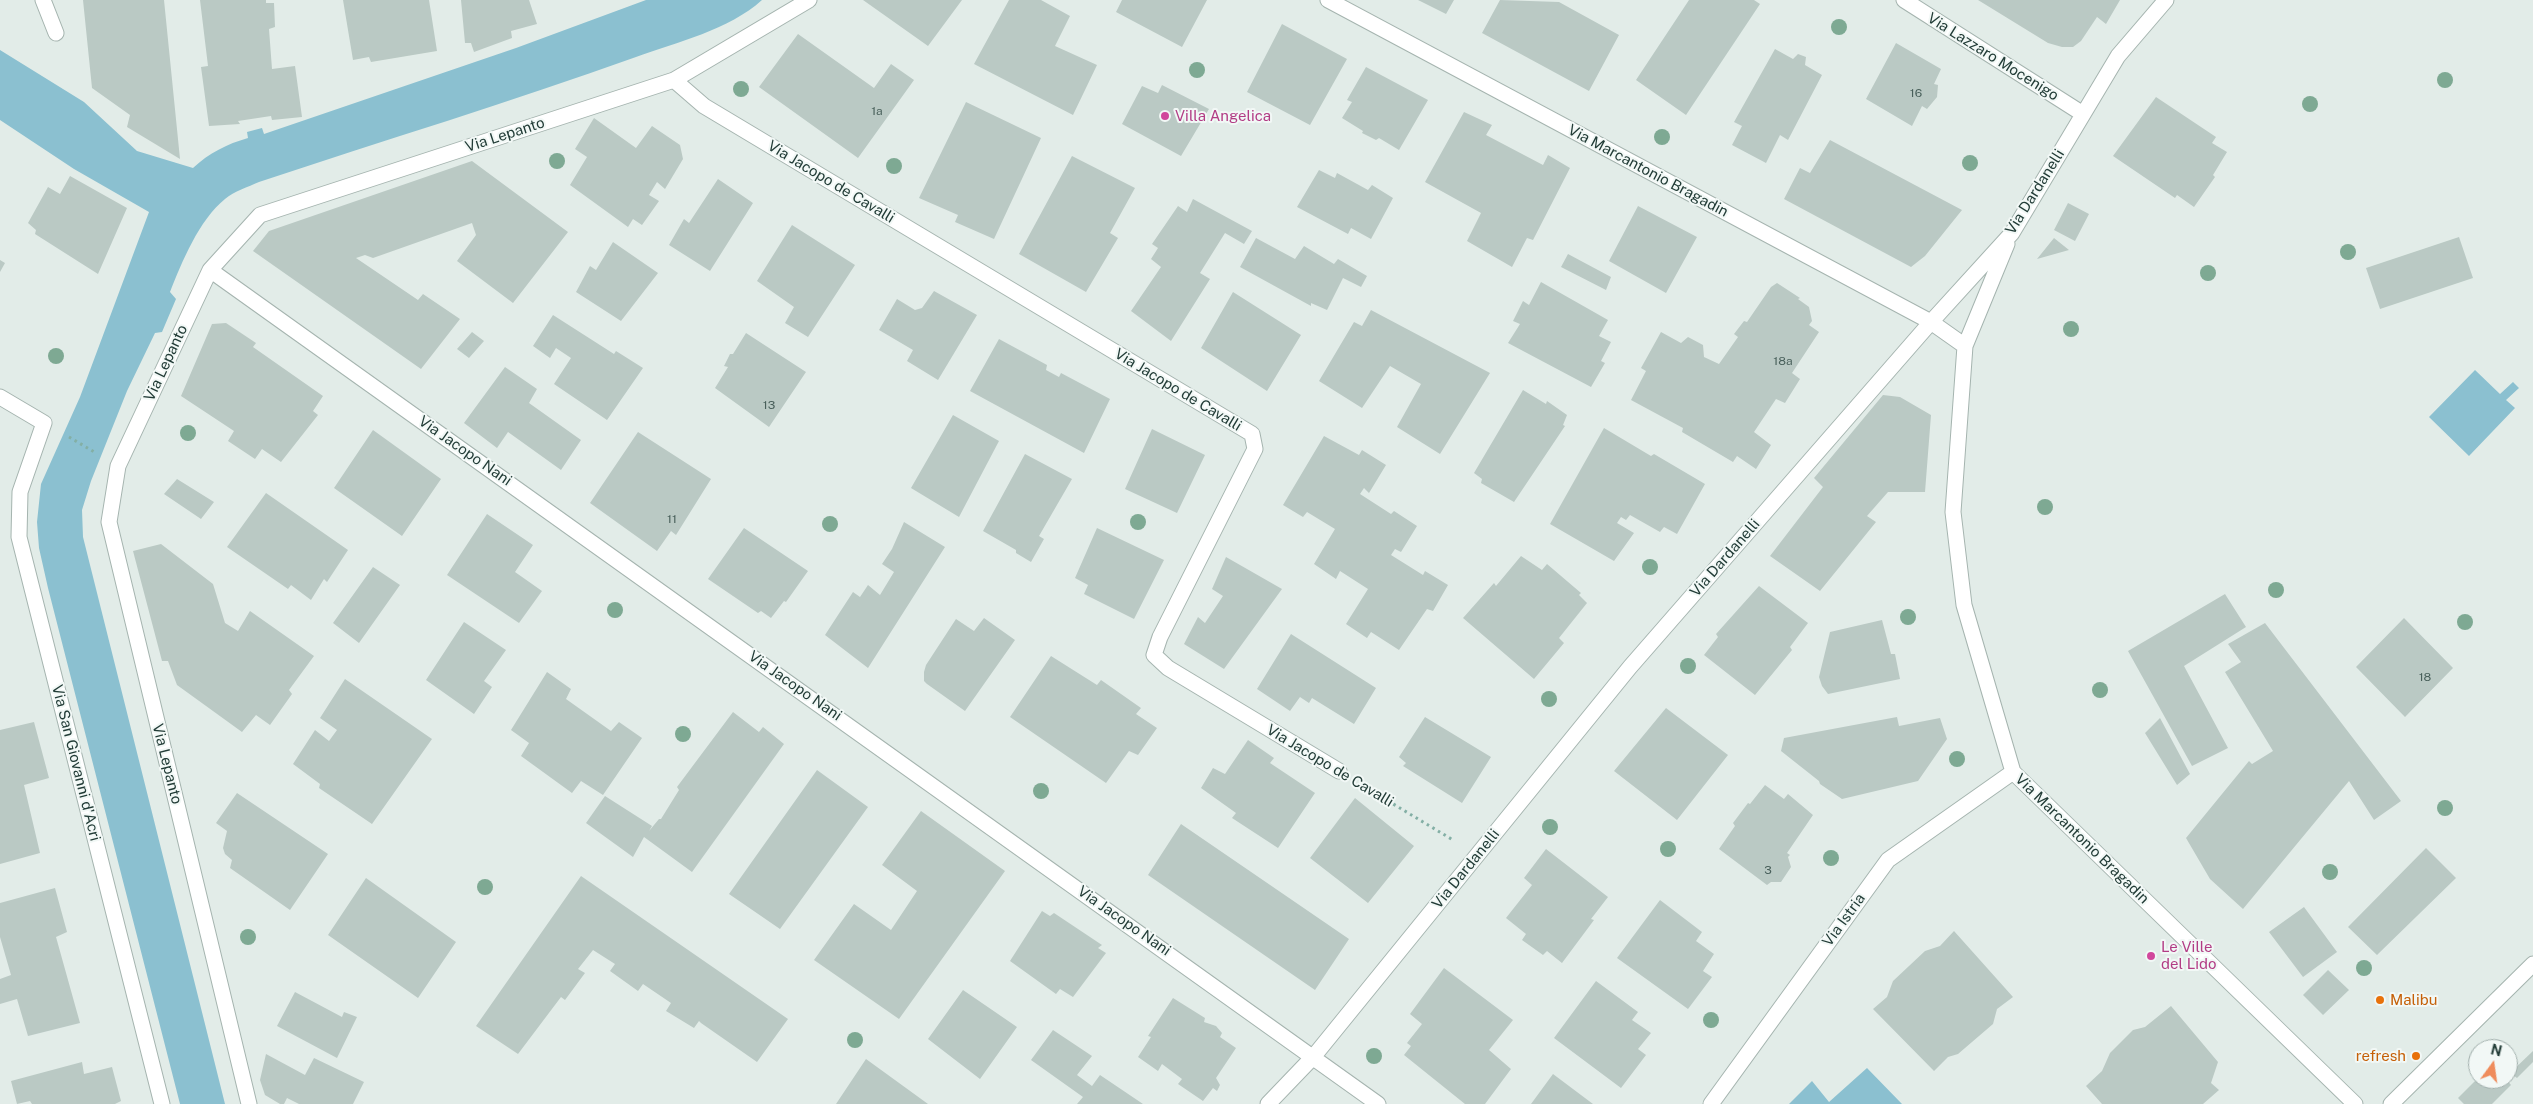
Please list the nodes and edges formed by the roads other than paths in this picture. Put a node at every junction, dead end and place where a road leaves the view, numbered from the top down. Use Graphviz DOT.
graph roads {
  1 [pos="43,0"];
  2 [pos="809,0"];
  3 [pos="1328,0"];
  4 [pos="1904,0"];
  5 [pos="2166,0"];
  6 [pos="56,33"];
  7 [pos="674,80"];
  8 [pos="2083,114"];
  9 [pos="2012,233"];
  10 [pos="210,270"];
  11 [pos="1931,322"];
  12 [pos="1965,346"];
  13 [pos="0,397"];
  14 [pos="1339,771"];
  15 [pos="2013,772"];
  16 [pos="2533,964"];
  17 [pos="1314,1056"];
  18 [pos="162,1104"];
  19 [pos="249,1104"];
  20 [pos="1268,1104"];
  21 [pos="1378,1104"];
  22 [pos="1711,1104"];
  23 [pos="2355,1104"];
  24 [pos="2391,1104"];
  1 -- 6 [label="street"];
  2 -- 7 [label="street, Via Lepanto"];
  3 -- 11 [label="street, Via Marcantonio Bragadin"];
  4 -- 8 [label="street, Via Lazzaro Mocenigo"];
  5 -- 8 [label="street, Via Dardanelli"];
  7 -- 10 [label="street, Via Lepanto"];
  7 -- 14 [label="street, Via Jacopo de Cavalli"];
  8 -- 9 [label="street, Via Dardanelli"];
  9 -- 11 [label="street, Via Dardanelli"];
  9 -- 12 [label="street, Via Marcantonio Bragadin"];
  10 -- 17 [label="street, Via Jacopo Nani"];
  10 -- 19 [label="street, Via Lepanto"];
  11 -- 12 [label="street, Via Marcantonio Bragadin"];
  11 -- 17 [label="street, Via Dardanelli"];
  12 -- 15 [label="street, Via Marcantonio Bragadin"];
  13 -- 18 [label="street, Via San Giovanni d'Acri"];
  15 -- 22 [label="street, Via Istria"];
  15 -- 23 [label="street, Via Marcantonio Bragadin"];
  16 -- 24 [label="street"];
  17 -- 20 [label="street, Via Dardanelli"];
  17 -- 21 [label="street, Via Jacopo Nani"];
}
